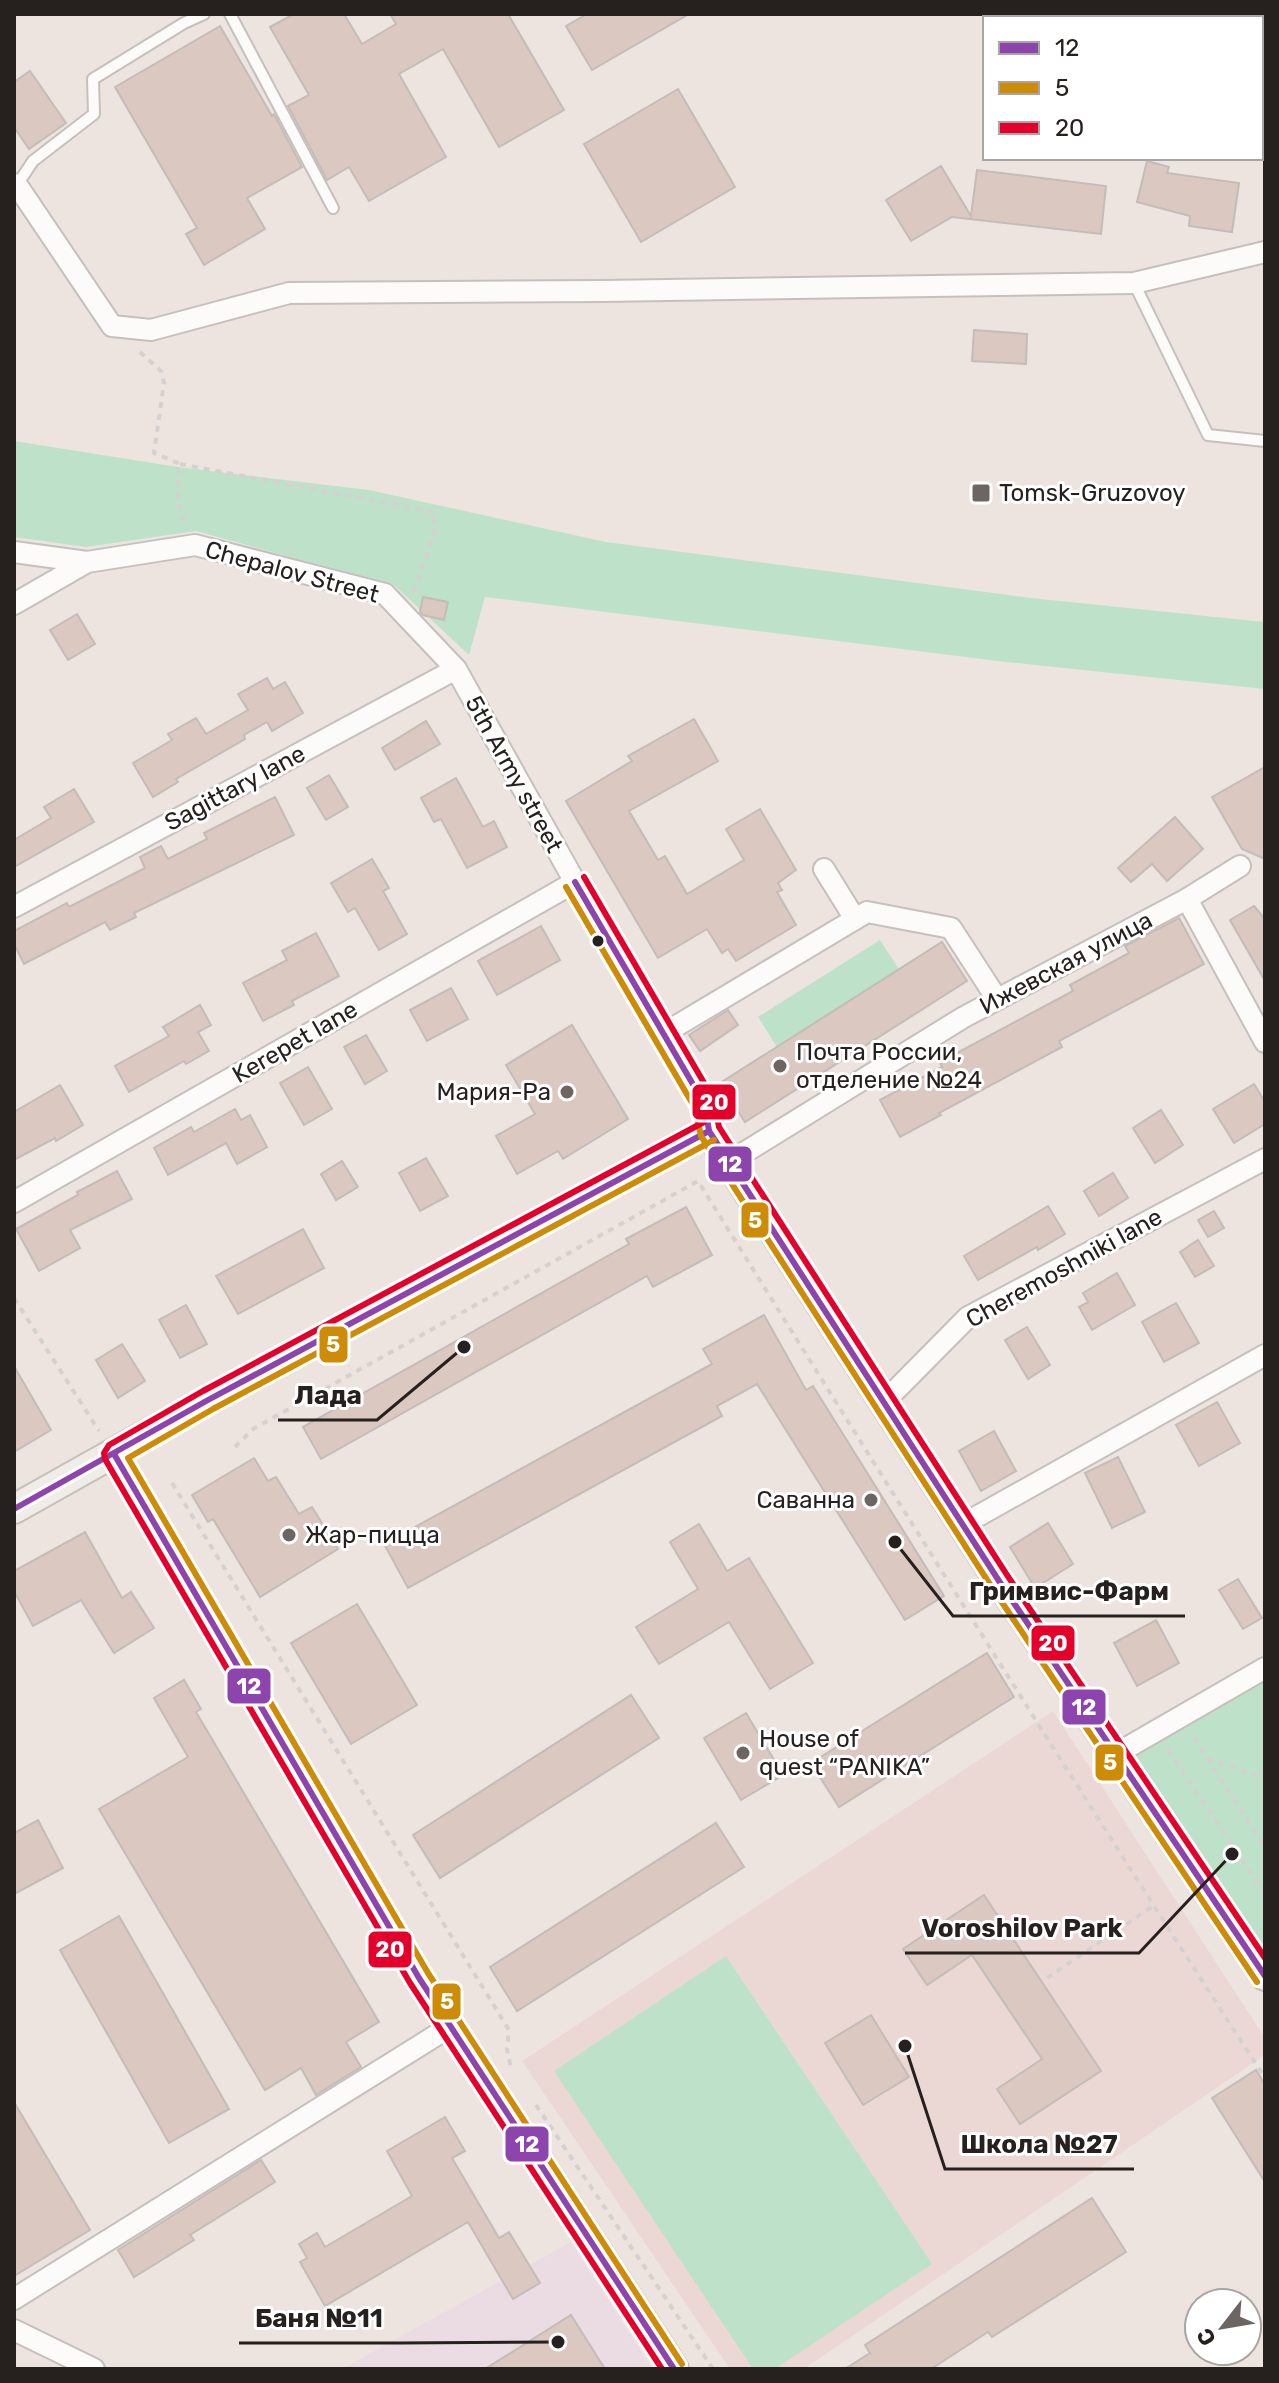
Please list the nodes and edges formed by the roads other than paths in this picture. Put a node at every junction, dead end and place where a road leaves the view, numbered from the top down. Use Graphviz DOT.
graph roads {
  1 [pos="204,14"];
  2 [pos="230,14"];
  3 [pos="15,184"];
  4 [pos="333,208"];
  5 [pos="1265,252"];
  6 [pos="1134,283"];
  7 [pos="1265,441"];
  8 [pos="14,552"];
  9 [pos="87,562"];
  10 [pos="14,604"];
  11 [pos="456,669"];
  12 [pos="1240,866"];
  13 [pos="824,869"];
  14 [pos="575,882"];
  15 [pos="1187,899"];
  16 [pos="14,907"];
  17 [pos="855,919"];
  18 [pos="997,999"];
  19 [pos="663,1034"];
  20 [pos="1265,1042"];
  21 [pos="709,1131"];
  22 [pos="1265,1159"];
  23 [pos="729,1162"];
  24 [pos="14,1202"];
  25 [pos="1265,1355"];
  26 [pos="883,1403"];
  27 [pos="114,1454"];
  28 [pos="14,1509"];
  29 [pos="962,1525"];
  30 [pos="1265,1668"];
  31 [pos="1116,1754"];
  32 [pos="1265,1976"];
  33 [pos="451,2026"];
  34 [pos="14,2299"];
  35 [pos="14,2330"];
  36 [pos="94,2369"];
  37 [pos="674,2369"];
  1 -- 3 [label="lane"];
  2 -- 4 [label="lane"];
  3 -- 6 [label="street"];
  5 -- 6 [label="street"];
  6 -- 7 [label="lane"];
  8 -- 9 [label="street"];
  9 -- 10 [label="street, Chepalov Street"];
  9 -- 11 [label="street, Chepalov Street"];
  11 -- 14 [label="street, 5th Army street"];
  11 -- 16 [label="street, Sagittary lane"];
  12 -- 15 [label="street, Ижевская улица"];
  13 -- 17 [label="street"];
  14 -- 19 [label="street, 5th Army street"];
  14 -- 24 [label="street, Kerepet lane"];
  15 -- 18 [label="street, Ижевская улица"];
  15 -- 20 [label="street"];
  17 -- 18 [label="street"];
  17 -- 19 [label="street"];
  18 -- 23 [label="street, Ижевская улица"];
  19 -- 21 [label="street, 5th Army street"];
  21 -- 23 [label="main road"];
  21 -- 27 [label="main road"];
  22 -- 26 [label="street, Cheremoshniki lane"];
  23 -- 26 [label="main road"];
  25 -- 29 [label="street"];
  26 -- 29 [label="main road"];
  27 -- 28 [label="main road"];
  27 -- 33 [label="main road"];
  29 -- 31 [label="main road"];
  30 -- 31 [label="street"];
  31 -- 32 [label="main road"];
  33 -- 34 [label="street"];
  33 -- 37 [label="main road"];
  35 -- 36 [label="street"];
}
